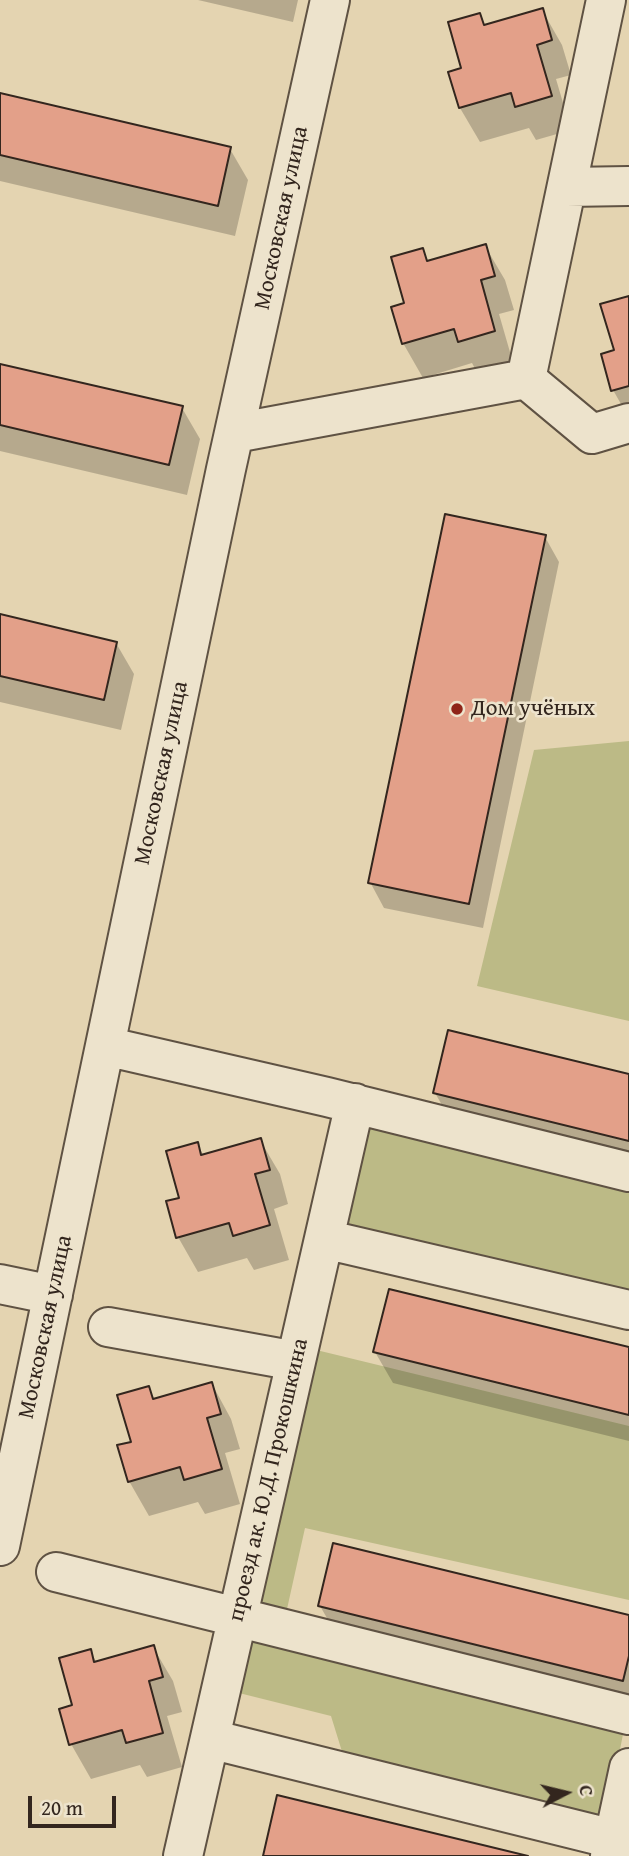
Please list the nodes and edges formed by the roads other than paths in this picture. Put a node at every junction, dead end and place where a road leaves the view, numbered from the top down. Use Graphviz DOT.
graph roads {
  1 [pos="330,0"];
  2 [pos="606,0"];
  3 [pos="629,186"];
  4 [pos="567,187"];
  5 [pos="526,379"];
  6 [pos="629,423"];
  7 [pos="235,433"];
  8 [pos="105,1046"];
  9 [pos="355,1103"];
  10 [pos="629,1172"];
  11 [pos="324,1239"];
  12 [pos="0,1284"];
  13 [pos="53,1295"];
  14 [pos="629,1310"];
  15 [pos="108,1327"];
  16 [pos="296,1361"];
  17 [pos="2,1529"];
  18 [pos="57,1572"];
  19 [pos="238,1618"];
  20 [pos="629,1715"];
  21 [pos="210,1739"];
  22 [pos="629,1768"];
  23 [pos="612,1848"];
  24 [pos="183,1856"];
  1 -- 7 [label="street, Московская улица"];
  2 -- 4 [label="street"];
  3 -- 4 [label="street"];
  4 -- 5 [label="street"];
  5 -- 6 [label="street"];
  5 -- 7 [label="street"];
  7 -- 8 [label="street, Московская улица"];
  8 -- 9 [label="street"];
  8 -- 13 [label="street, Московская улица"];
  9 -- 10 [label="street"];
  9 -- 11 [label="street, проезд ак. Ю.Д. Прокошкина"];
  11 -- 14 [label="street"];
  11 -- 16 [label="street, проезд ак. Ю.Д. Прокошкина"];
  12 -- 13 [label="street"];
  13 -- 17 [label="street, Московская улица"];
  15 -- 16 [label="street"];
  16 -- 19 [label="street, проезд ак. Ю.Д. Прокошкина"];
  18 -- 19 [label="street"];
  19 -- 20 [label="street"];
  19 -- 21 [label="street, проезд ак. Ю.Д. Прокошкина"];
  21 -- 23 [label="street"];
  21 -- 24 [label="street, проезд ак. Ю.Д. Прокошкина"];
  22 -- 23 [label="street"];
}
